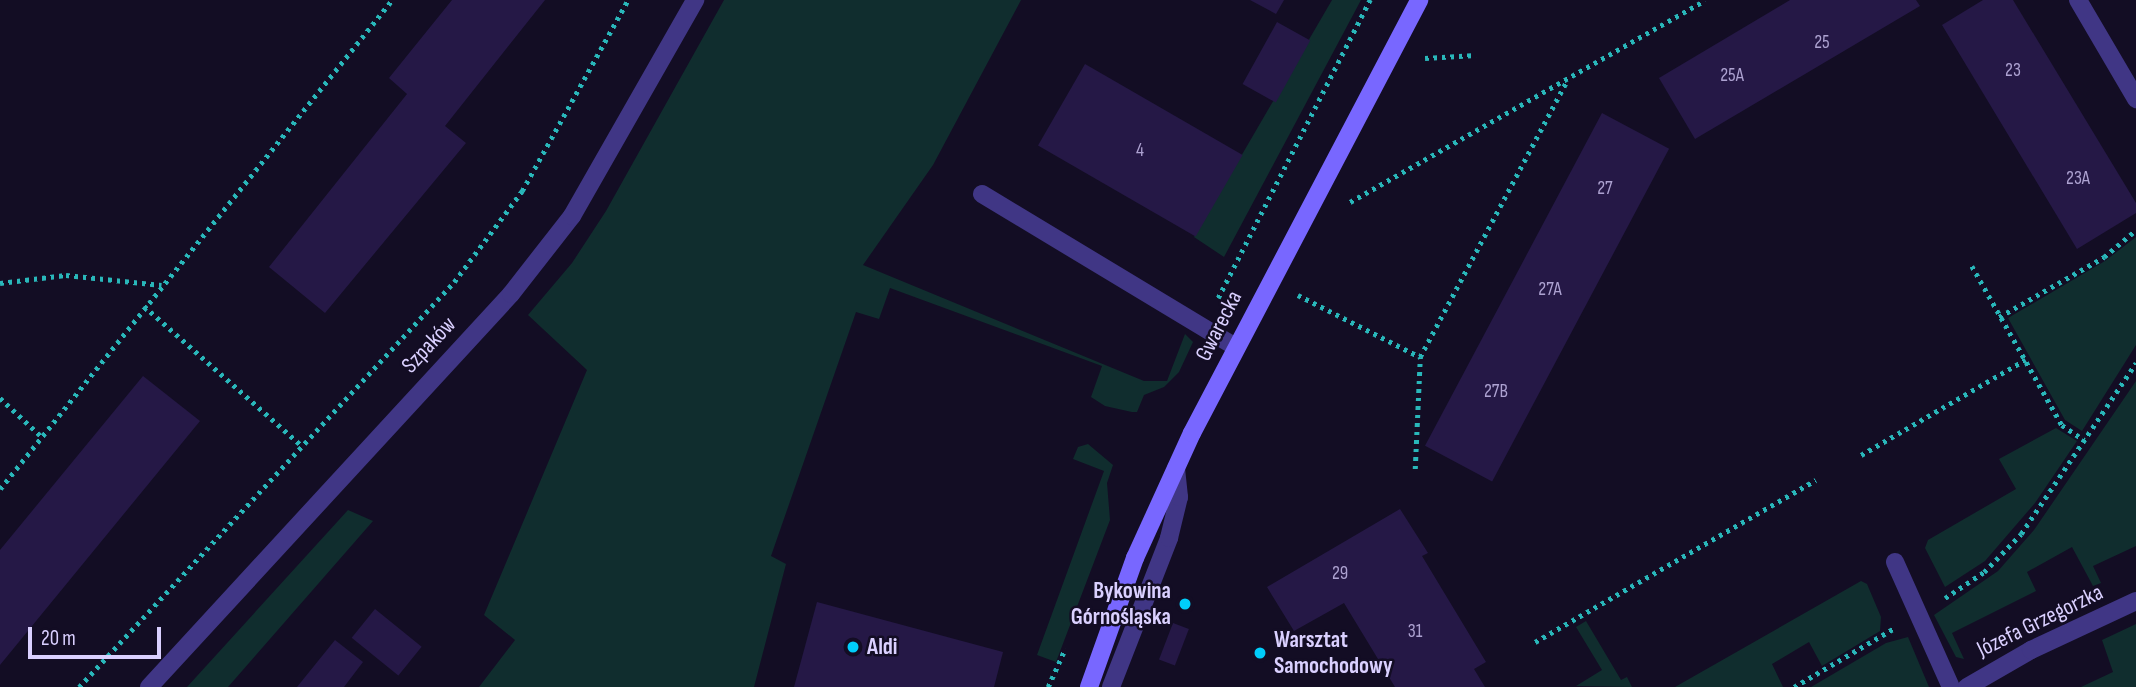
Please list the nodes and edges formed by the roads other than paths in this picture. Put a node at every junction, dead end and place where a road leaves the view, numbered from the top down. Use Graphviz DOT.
graph roads {
  1 [pos="695,0"];
  2 [pos="1419,0"];
  3 [pos="2078,0"];
  4 [pos="2136,99"];
  5 [pos="982,194"];
  6 [pos="1236,347"];
  7 [pos="1176,468"];
  8 [pos="1895,562"];
  9 [pos="2136,601"];
  10 [pos="1098,656"];
  11 [pos="149,687"];
  12 [pos="1080,687"];
  13 [pos="1089,687"];
  14 [pos="1111,687"];
  15 [pos="1951,687"];
  16 [pos="1967,687"];
  1 -- 11 [label="street, Szpaków"];
  2 -- 6 [label="street, Gwarecka"];
  3 -- 4 [label="street"];
  5 -- 6 [label="street"];
  6 -- 7 [label="street, Gwarecka"];
  7 -- 10 [label="street, Gwarecka"];
  7 -- 14 [label="street"];
  8 -- 15 [label="street"];
  9 -- 16 [label="street, Józefa Grzegorzka"];
  10 -- 12 [label="street"];
  10 -- 13 [label="street, Gwarecka"];
}
